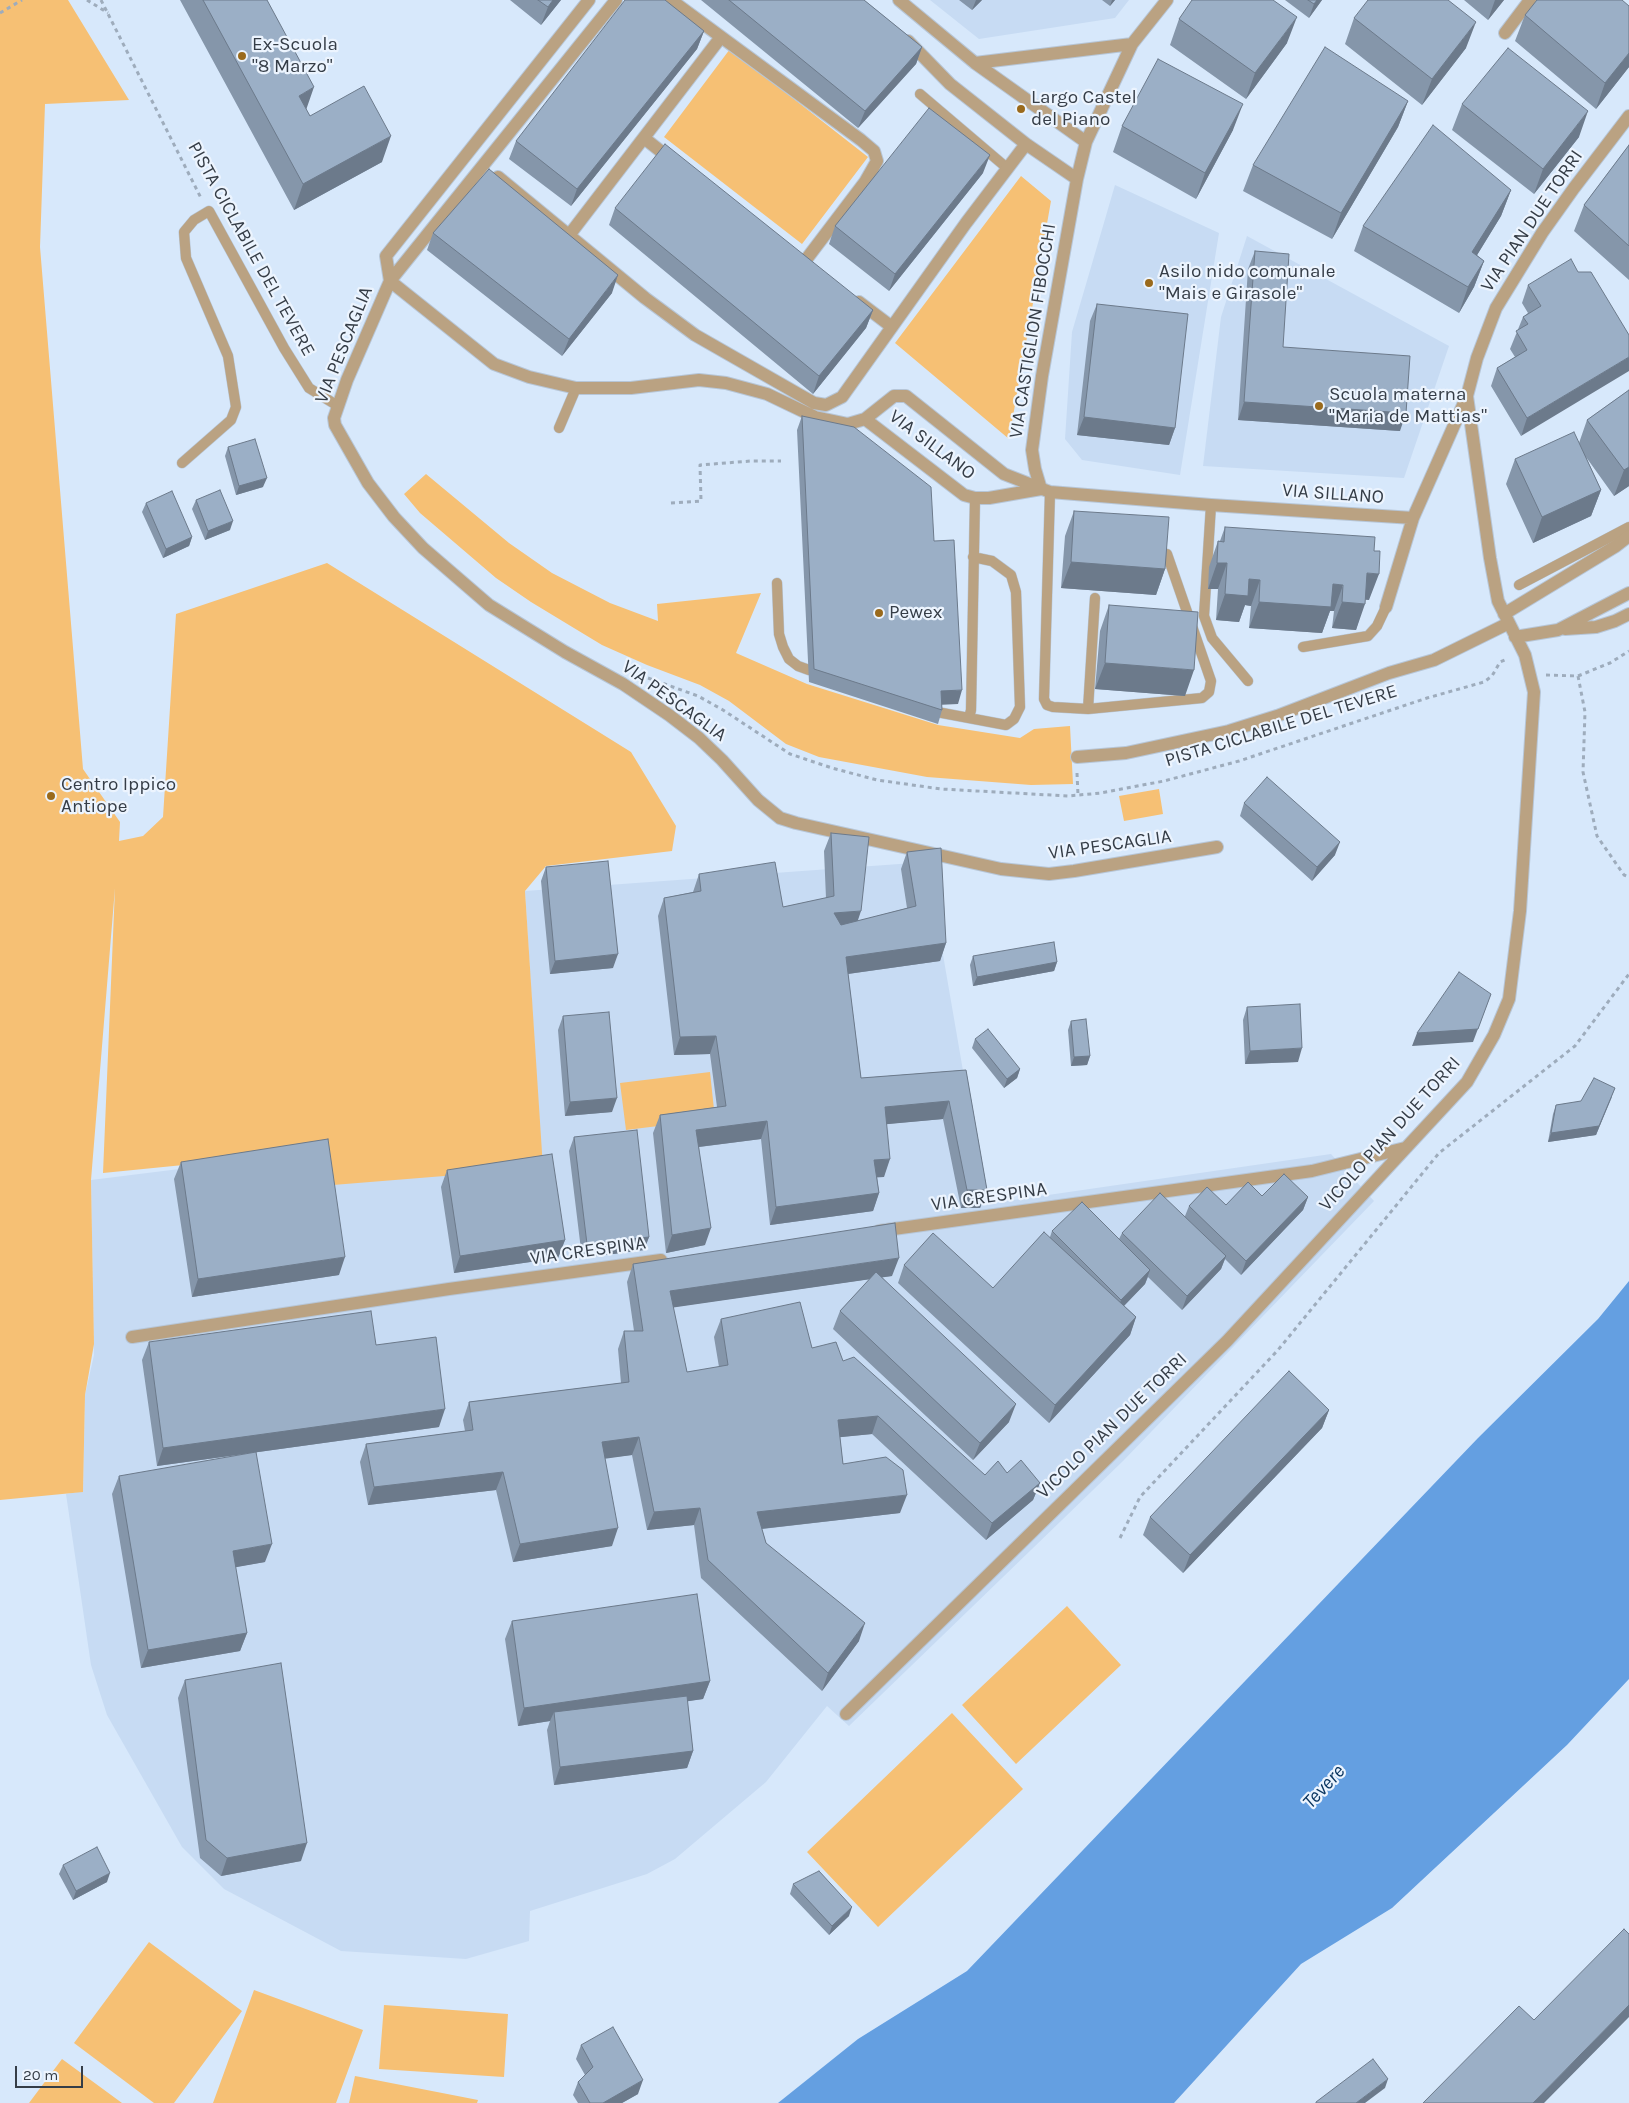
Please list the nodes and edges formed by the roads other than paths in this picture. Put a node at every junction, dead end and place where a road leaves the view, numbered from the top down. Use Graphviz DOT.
graph roads {
  1 [pos="590,0"];
  2 [pos="616,0"];
  3 [pos="671,0"];
  4 [pos="899,0"];
  5 [pos="1167,0"];
  6 [pos="1530,0"];
  7 [pos="898,32"];
  8 [pos="1505,33"];
  9 [pos="721,37"];
  10 [pos="1132,44"];
  11 [pos="975,63"];
  12 [pos="920,94"];
  13 [pos="1629,116"];
  14 [pos="644,138"];
  15 [pos="1086,142"];
  16 [pos="1026,144"];
  17 [pos="682,168"];
  18 [pos="1006,168"];
  19 [pos="498,177"];
  20 [pos="1077,179"];
  21 [pos="570,234"];
  22 [pos="805,261"];
  23 [pos="390,281"];
  24 [pos="852,297"];
  25 [pos="892,327"];
  26 [pos="576,388"];
  27 [pos="1467,396"];
  28 [pos="338,406"];
  29 [pos="865,419"];
  30 [pos="560,428"];
  31 [pos="182,463"];
  32 [pos="1046,490"];
  33 [pos="975,498"];
  34 [pos="1211,505"];
  35 [pos="1413,518"];
  36 [pos="1629,527"];
  37 [pos="1629,536"];
  38 [pos="1167,554"];
  39 [pos="973,557"];
  40 [pos="776,583"];
  41 [pos="1519,585"];
  42 [pos="1629,593"];
  43 [pos="1095,598"];
  44 [pos="1386,607"];
  45 [pos="1629,614"];
  46 [pos="1506,618"];
  47 [pos="1558,630"];
  48 [pos="1515,637"];
  49 [pos="1303,648"];
  50 [pos="809,670"];
  51 [pos="1248,680"];
  52 [pos="1088,709"];
  53 [pos="937,712"];
  54 [pos="969,718"];
  55 [pos="1077,756"];
  56 [pos="1217,847"];
  57 [pos="1404,1148"];
  58 [pos="864,1233"];
  59 [pos="676,1258"];
  60 [pos="132,1337"];
  61 [pos="846,1714"];
  1 -- 23 [label="street, VIA PESCAGLIA"];
  2 -- 23 [label="street, VIA PESCAGLIA"];
  3 -- 9 [label="street"];
  4 -- 11 [label="street"];
  5 -- 10 [label="street"];
  6 -- 8 [label="street"];
  7 -- 16 [label="street"];
  9 -- 14 [label="street"];
  9 -- 22 [label="street"];
  10 -- 11 [label="street"];
  10 -- 15 [label="street"];
  11 -- 15 [label="street"];
  12 -- 18 [label="lane"];
  13 -- 27 [label="street, VIA PIAN DUE TORRI"];
  14 -- 17 [label="street"];
  14 -- 21 [label="street"];
  15 -- 20 [label="street"];
  16 -- 18 [label="street"];
  16 -- 20 [label="street"];
  18 -- 25 [label="street"];
  19 -- 21 [label="street"];
  20 -- 32 [label="street, VIA CASTIGLION FIBOCCHI"];
  21 -- 25 [label="street"];
  23 -- 26 [label="street"];
  23 -- 28 [label="street, VIA PESCAGLIA"];
  24 -- 25 [label="street"];
  26 -- 29 [label="street"];
  26 -- 30 [label="lane"];
  27 -- 35 [label="street, VIA PIAN DUE TORRI"];
  27 -- 46 [label="street, VICOLO PIAN DUE TORRI"];
  28 -- 31 [label="lane, PISTA CICLABILE DEL TEVERE"];
  28 -- 56 [label="street, VIA PESCAGLIA"];
  29 -- 32 [label="street, VIA SILLANO"];
  29 -- 33 [label="street, VIA SILLANO"];
  32 -- 33 [label="street, VIA SILLANO"];
  32 -- 34 [label="street, VIA SILLANO"];
  32 -- 52 [label="lane"];
  33 -- 39 [label="lane"];
  34 -- 35 [label="street, VIA SILLANO"];
  34 -- 51 [label="lane"];
  35 -- 44 [label="street, VIA PIAN DUE TORRI"];
  36 -- 41 [label="lane"];
  37 -- 46 [label="street"];
  38 -- 52 [label="lane"];
  39 -- 54 [label="lane"];
  39 -- 54 [label="lane"];
  40 -- 50 [label="lane"];
  42 -- 47 [label="street"];
  43 -- 52 [label="lane"];
  44 -- 49 [label="lane"];
  45 -- 47 [label="street"];
  46 -- 48 [label="street, VICOLO PIAN DUE TORRI"];
  46 -- 55 [label="street"];
  47 -- 48 [label="street"];
  48 -- 57 [label="street, VICOLO PIAN DUE TORRI"];
  53 -- 54 [label="lane"];
  57 -- 58 [label="street, VIA CRESPINA"];
  57 -- 61 [label="street, VICOLO PIAN DUE TORRI"];
  59 -- 60 [label="street, VIA CRESPINA"];
}
